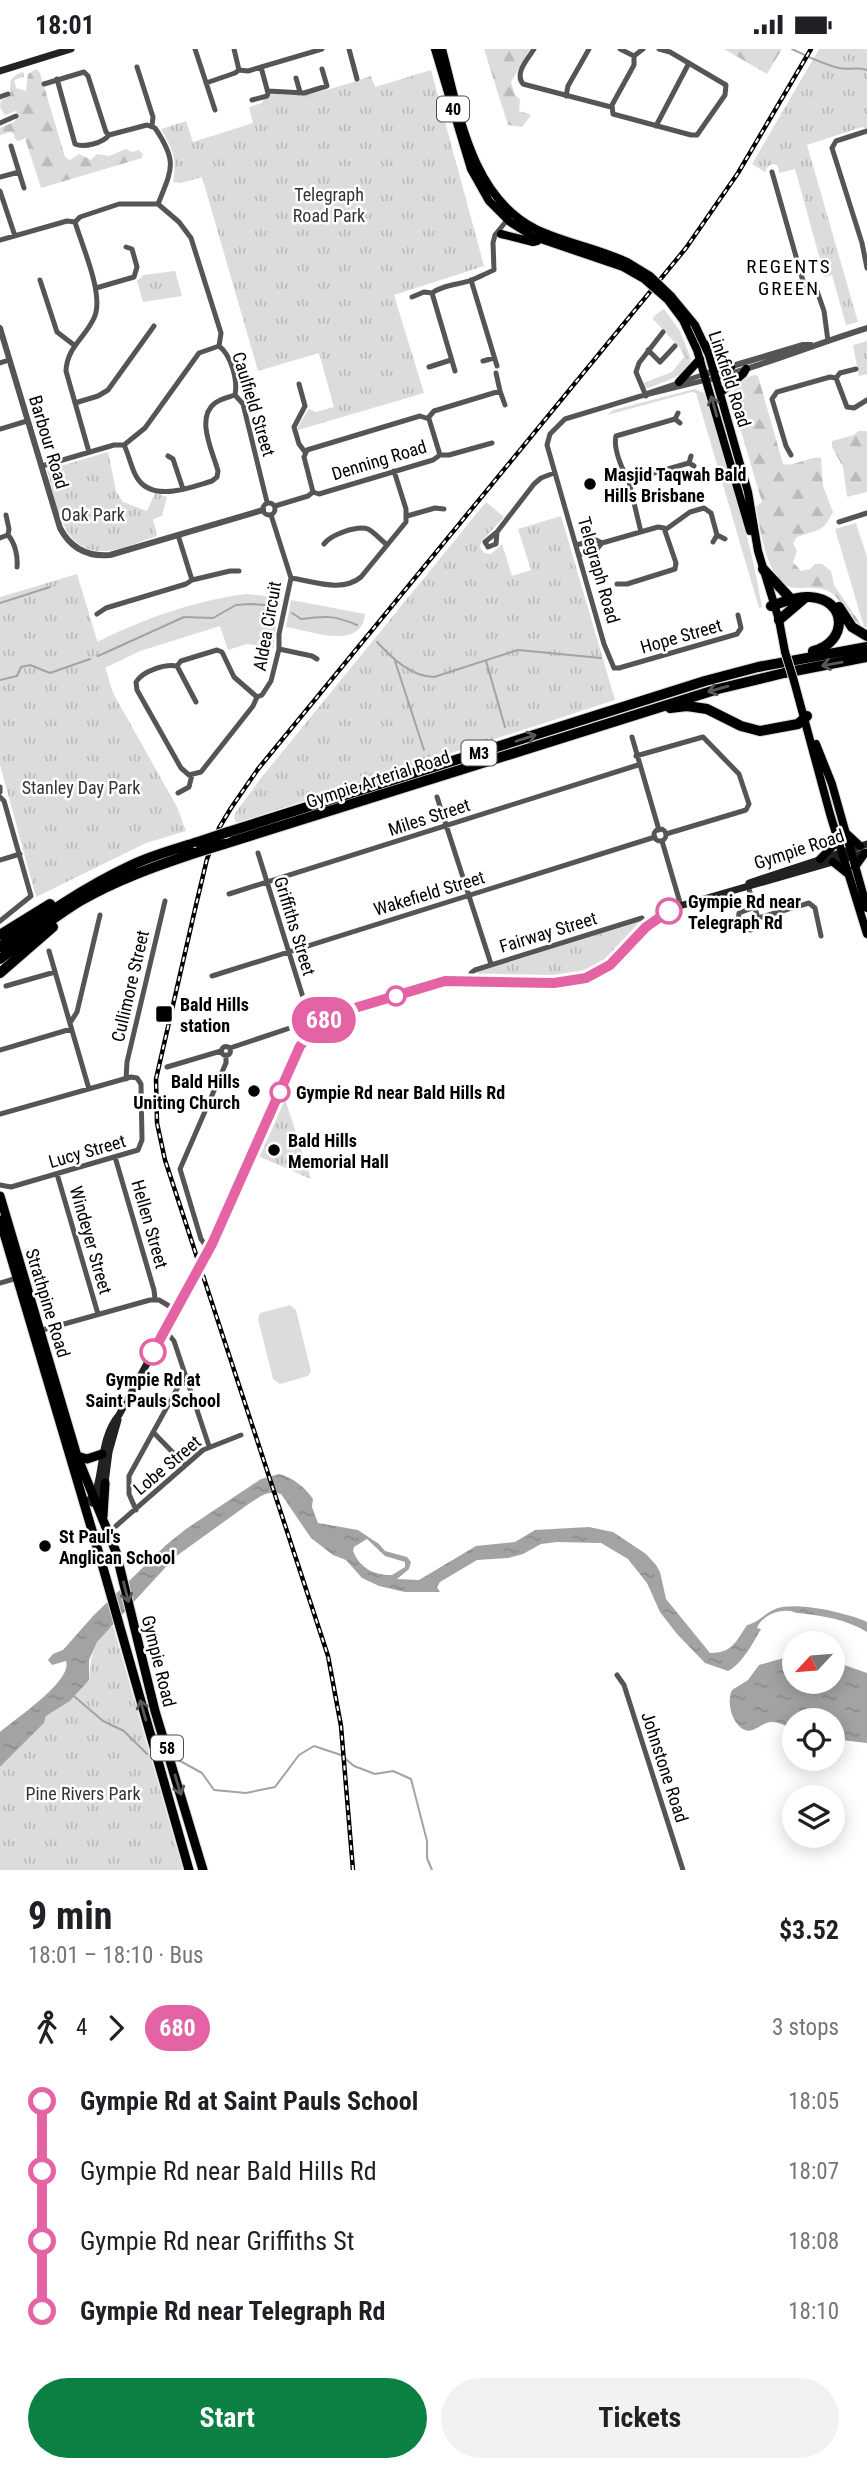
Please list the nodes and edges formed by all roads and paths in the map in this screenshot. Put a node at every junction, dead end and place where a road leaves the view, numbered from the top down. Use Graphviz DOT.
graph roads {
  1 [pos="71,49"];
  2 [pos="195,49"];
  3 [pos="234,49"];
  4 [pos="322,49"];
  5 [pos="349,49"];
  6 [pos="435,49"];
  7 [pos="442,49"];
  8 [pos="534,49"];
  9 [pos="589,49"];
  10 [pos="620,49"];
  11 [pos="643,49"];
  12 [pos="659,49"];
  13 [pos="634,56"];
  14 [pos="689,63"];
  15 [pos="137,67"];
  16 [pos="261,67"];
  17 [pos="322,69"];
  18 [pos="239,70"];
  19 [pos="0,71"];
  20 [pos="296,78"];
  21 [pos="57,79"];
  22 [pos="357,79"];
  23 [pos="206,83"];
  24 [pos="44,84"];
  25 [pos="268,91"];
  26 [pos="300,92"];
  27 [pos="8,94"];
  28 [pos="565,96"];
  29 [pos="0,97"];
  30 [pos="252,100"];
  31 [pos="212,103"];
  32 [pos="202,106"];
  33 [pos="611,107"];
  34 [pos="215,110"];
  35 [pos="0,114"];
  36 [pos="16,116"];
  37 [pos="3,122"];
  38 [pos="152,126"];
  39 [pos="656,126"];
  40 [pos="867,131"];
  41 [pos="109,135"];
  42 [pos="11,146"];
  43 [pos="19,172"];
  44 [pos="772,172"];
  45 [pos="0,177"];
  46 [pos="24,188"];
  47 [pos="0,191"];
  48 [pos="158,204"];
  49 [pos="511,218"];
  50 [pos="75,222"];
  51 [pos="15,236"];
  52 [pos="498,237"];
  53 [pos="0,240"];
  54 [pos="540,240"];
  55 [pos="864,242"];
  56 [pos="131,247"];
  57 [pos="625,264"];
  58 [pos="867,268"];
  59 [pos="40,280"];
  60 [pos="471,280"];
  61 [pos="96,288"];
  62 [pos="805,288"];
  63 [pos="432,293"];
  64 [pos="788,293"];
  65 [pos="412,297"];
  66 [pos="669,298"];
  67 [pos="154,326"];
  68 [pos="0,328"];
  69 [pos="867,328"];
  70 [pos="663,332"];
  71 [pos="828,341"];
  72 [pos="705,344"];
  73 [pos="74,345"];
  74 [pos="813,345"];
  75 [pos="219,346"];
  76 [pos="675,347"];
  77 [pos="648,350"];
  78 [pos="494,358"];
  79 [pos="700,359"];
  80 [pos="9,360"];
  81 [pos="451,360"];
  82 [pos="483,361"];
  83 [pos="0,363"];
  84 [pos="429,367"];
  85 [pos="731,367"];
  86 [pos="746,369"];
  87 [pos="856,369"];
  88 [pos="455,371"];
  89 [pos="715,375"];
  90 [pos="705,377"];
  91 [pos="836,378"];
  92 [pos="679,382"];
  93 [pos="299,384"];
  94 [pos="500,391"];
  95 [pos="720,393"];
  96 [pos="235,395"];
  97 [pos="644,395"];
  98 [pos="867,400"];
  99 [pos="75,403"];
  100 [pos="505,405"];
  101 [pos="428,418"];
  102 [pos="678,419"];
  103 [pos="27,421"];
  104 [pos="0,429"];
  105 [pos="492,443"];
  106 [pos="124,445"];
  107 [pos="89,452"];
  108 [pos="305,452"];
  109 [pos="440,455"];
  110 [pos="791,455"];
  111 [pos="173,456"];
  112 [pos="691,461"];
  113 [pos="42,466"];
  114 [pos="394,471"];
  115 [pos="554,473"];
  116 [pos="630,481"];
  117 [pos="183,489"];
  118 [pos="313,492"];
  119 [pos="267,502"];
  120 [pos="275,506"];
  121 [pos="444,509"];
  122 [pos="263,510"];
  123 [pos="867,513"];
  124 [pos="6,515"];
  125 [pos="271,515"];
  126 [pos="407,516"];
  127 [pos="839,522"];
  128 [pos="665,530"];
  129 [pos="497,532"];
  130 [pos="641,532"];
  131 [pos="8,535"];
  132 [pos="178,535"];
  133 [pos="718,535"];
  134 [pos="0,538"];
  135 [pos="725,539"];
  136 [pos="713,542"];
  137 [pos="602,543"];
  138 [pos="324,544"];
  139 [pos="386,544"];
  140 [pos="576,545"];
  141 [pos="579,555"];
  142 [pos="17,566"];
  143 [pos="763,569"];
  144 [pos="239,571"];
  145 [pos="291,578"];
  146 [pos="192,580"];
  147 [pos="617,584"];
  148 [pos="789,597"];
  149 [pos="806,597"];
  150 [pos="772,603"];
  151 [pos="97,614"];
  152 [pos="738,615"];
  153 [pos="779,620"];
  154 [pos="867,636"];
  155 [pos="867,647"];
  156 [pos="279,649"];
  157 [pos="785,652"];
  158 [pos="867,657"];
  159 [pos="317,659"];
  160 [pos="798,659"];
  161 [pos="177,666"];
  162 [pos="614,668"];
  163 [pos="257,697"];
  164 [pos="196,702"];
  165 [pos="652,709"];
  166 [pos="803,720"];
  167 [pos="807,734"];
  168 [pos="632,737"];
  169 [pos="636,755"];
  170 [pos="638,765"];
  171 [pos="192,775"];
  172 [pos="178,793"];
  173 [pos="0,797"];
  174 [pos="437,797"];
  175 [pos="447,826"];
  176 [pos="659,830"];
  177 [pos="846,833"];
  178 [pos="666,834"];
  179 [pos="655,837"];
  180 [pos="662,841"];
  181 [pos="838,841"];
  182 [pos="197,847"];
  183 [pos="865,849"];
  184 [pos="258,853"];
  185 [pos="20,854"];
  186 [pos="847,854"];
  187 [pos="820,859"];
  188 [pos="0,860"];
  189 [pos="833,862"];
  190 [pos="128,866"];
  191 [pos="855,867"];
  192 [pos="848,874"];
  193 [pos="267,883"];
  194 [pos="745,886"];
  195 [pos="100,891"];
  196 [pos="229,894"];
  197 [pos="469,895"];
  198 [pos="165,901"];
  199 [pos="681,905"];
  200 [pos="755,907"];
  201 [pos="867,908"];
  202 [pos="100,915"];
  203 [pos="758,918"];
  204 [pos="642,919"];
  205 [pos="0,921"];
  206 [pos="867,934"];
  207 [pos="0,935"];
  208 [pos="821,936"];
  209 [pos="0,947"];
  210 [pos="49,951"];
  211 [pos="289,952"];
  212 [pos="0,959"];
  213 [pos="491,964"];
  214 [pos="55,972"];
  215 [pos="0,973"];
  216 [pos="212,976"];
  217 [pos="470,981"];
  218 [pos="6,986"];
  219 [pos="309,1025"];
  220 [pos="71,1026"];
  221 [pos="0,1051"];
  222 [pos="224,1053"];
  223 [pos="167,1067"];
  224 [pos="126,1079"];
  225 [pos="89,1089"];
  226 [pos="0,1114"];
  227 [pos="115,1157"];
  228 [pos="57,1174"];
  229 [pos="0,1185"];
  230 [pos="11,1187"];
  231 [pos="0,1197"];
  232 [pos="0,1220"];
  233 [pos="210,1247"];
  234 [pos="20,1277"];
  235 [pos="0,1283"];
  236 [pos="155,1300"];
  237 [pos="176,1310"];
  238 [pos="98,1314"];
  239 [pos="165,1330"];
  240 [pos="37,1332"];
  241 [pos="187,1381"];
  242 [pos="118,1415"];
  243 [pos="153,1432"];
  244 [pos="241,1436"];
  245 [pos="209,1446"];
  246 [pos="102,1454"];
  247 [pos="77,1456"];
  248 [pos="185,1465"];
  249 [pos="105,1483"];
  250 [pos="94,1499"];
  251 [pos="84,1503"];
  252 [pos="136,1510"];
  253 [pos="103,1517"];
  254 [pos="116,1526"];
  255 [pos="617,1675"];
  256 [pos="189,1870"];
  257 [pos="203,1870"];
  258 [pos="683,1870"];
  1 -- 19 [label="main road"];
  2 -- 23 [label="street"];
  3 -- 18 [label="street"];
  4 -- 16 [label="street"];
  5 -- 22 [label="street"];
  6 -- 49 [label="main road, 40"];
  7 -- 49 [label="main road, 40"];
  8 -- 28 [label="street"];
  9 -- 28 [label="street"];
  10 -- 13 [label="street"];
  11 -- 13 [label="street"];
  12 -- 14 [label="street"];
  13 -- 33 [label="street"];
  14 -- 39 [label="street"];
  14 -- 39 [label="street"];
  15 -- 38 [label="street"];
  16 -- 18 [label="street"];
  16 -- 25 [label="street"];
  17 -- 26 [label="street"];
  18 -- 23 [label="street"];
  20 -- 26 [label="street"];
  21 -- 24 [label="street"];
  21 -- 41 [label="street"];
  21 -- 41 [label="street"];
  23 -- 31 [label="street"];
  25 -- 26 [label="street"];
  25 -- 30 [label="street"];
  27 -- 29 [label="street"];
  28 -- 33 [label="street"];
  31 -- 32 [label="street"];
  31 -- 34 [label="street"];
  33 -- 39 [label="street"];
  35 -- 37 [label="street"];
  36 -- 37 [label="street"];
  38 -- 41 [label="street"];
  38 -- 48 [label="street"];
  40 -- 55 [label="street"];
  42 -- 43 [label="street"];
  43 -- 45 [label="street"];
  43 -- 46 [label="street"];
  44 -- 62 [label="street"];
  47 -- 51 [label="street"];
  48 -- 50 [label="street"];
  48 -- 75 [label="street, Caulfield Street"];
  49 -- 52 [label="street"];
  49 -- 54 [label="main road, Linkfield Road / 40"];
  49 -- 57 [label="main road, Linkfield Road / 40"];
  50 -- 51 [label="street"];
  50 -- 61 [label="street"];
  51 -- 53 [label="street"];
  52 -- 54 [label="main road"];
  52 -- 60 [label="street"];
  54 -- 57 [label="main road, Linkfield Road / 40"];
  55 -- 58 [label="street"];
  56 -- 61 [label="street"];
  57 -- 66 [label="main road, Linkfield Road / 40, bridge"];
  59 -- 73 [label="street"];
  60 -- 63 [label="street"];
  60 -- 78 [label="street"];
  61 -- 73 [label="street"];
  62 -- 64 [label="street"];
  62 -- 71 [label="street"];
  63 -- 65 [label="street"];
  63 -- 81 [label="street"];
  66 -- 72 [label="main road, Linkfield Road / 40"];
  66 -- 79 [label="main road, Linkfield Road / 40"];
  67 -- 99 [label="street"];
  68 -- 80 [label="street, Barbour Road"];
  69 -- 71 [label="street"];
  70 -- 77 [label="street"];
  71 -- 74 [label="street"];
  72 -- 85 [label="main road"];
  72 -- 89 [label="main road, Linkfield Road / 40"];
  73 -- 99 [label="street"];
  74 -- 85 [label="street"];
  74 -- 86 [label="street"];
  75 -- 96 [label="street, Caulfield Street"];
  75 -- 106 [label="street"];
  76 -- 77 [label="street"];
  77 -- 97 [label="street"];
  78 -- 82 [label="street"];
  78 -- 94 [label="street"];
  79 -- 90 [label="main road, Linkfield Road / 40"];
  79 -- 92 [label="main road"];
  80 -- 83 [label="street"];
  80 -- 103 [label="street, Barbour Road"];
  81 -- 84 [label="street"];
  81 -- 88 [label="street"];
  85 -- 89 [label="street"];
  86 -- 89 [label="street"];
  86 -- 95 [label="main road"];
  87 -- 91 [label="street"];
  89 -- 90 [label="street"];
  89 -- 95 [label="main road, Linkfield Road / 40"];
  90 -- 92 [label="street"];
  90 -- 97 [label="street"];
  150 -- 90 [label="main road, Linkfield Road / 40, one-way"];
  91 -- 98 [label="street"];
  91 -- 110 [label="street"];
  92 -- 97 [label="street"];
  93 -- 108 [label="street"];
  94 -- 100 [label="street"];
  94 -- 101 [label="street"];
  95 -- 143 [label="main road, Linkfield Road / 40"];
  96 -- 117 [label="street"];
  96 -- 119 [label="street, Caulfield Street"];
  97 -- 115 [label="street, Telegraph Road"];
  99 -- 107 [label="street"];
  101 -- 108 [label="street"];
  101 -- 109 [label="street"];
  102 -- 116 [label="street"];
  103 -- 104 [label="street"];
  103 -- 113 [label="street, Barbour Road"];
  105 -- 109 [label="street, Denning Road"];
  106 -- 107 [label="street"];
  106 -- 117 [label="street"];
  107 -- 113 [label="street"];
  108 -- 118 [label="street"];
  109 -- 114 [label="street, Denning Road"];
  111 -- 117 [label="street"];
  112 -- 116 [label="street"];
  113 -- 132 [label="street, Barbour Road"];
  114 -- 118 [label="street, Denning Road"];
  114 -- 126 [label="street"];
  115 -- 129 [label="street"];
  115 -- 140 [label="street, Telegraph Road"];
  116 -- 130 [label="street"];
  118 -- 120 [label="street, Denning Road"];
  119 -- 120 [label="street"];
  119 -- 122 [label="street"];
  120 -- 125 [label="street"];
  121 -- 126 [label="street"];
  122 -- 125 [label="street"];
  122 -- 132 [label="street"];
  123 -- 127 [label="street"];
  124 -- 131 [label="street"];
  125 -- 145 [label="street, Aldea Circuit"];
  126 -- 139 [label="street"];
  128 -- 130 [label="street"];
  128 -- 133 [label="street"];
  128 -- 147 [label="street"];
  130 -- 137 [label="street"];
  131 -- 134 [label="street"];
  131 -- 142 [label="street"];
  132 -- 146 [label="street"];
  133 -- 135 [label="street"];
  133 -- 136 [label="street"];
  137 -- 140 [label="street"];
  137 -- 141 [label="street"];
  138 -- 139 [label="street"];
  139 -- 145 [label="street"];
  140 -- 141 [label="street, Telegraph Road"];
  141 -- 162 [label="street, Telegraph Road"];
  143 -- 148 [label="highway"];
  143 -- 150 [label="main road, Linkfield Road / 40"];
  144 -- 146 [label="street"];
  145 -- 156 [label="street, Aldea Circuit"];
  146 -- 151 [label="street"];
  148 -- 150 [label="highway"];
  148 -- 154 [label="highway"];
  149 -- 150 [label="highway"];
  149 -- 153 [label="highway"];
  149 -- 160 [label="highway"];
  150 -- 153 [label="main road, Linkfield Road / 40"];
  150 -- 157 [label="main road, Linkfield Road / 40"];
  152 -- 162 [label="street, Hope Street"];
  153 -- 157 [label="main road, Linkfield Road / 40"];
  155 -- 160 [label="highway, Gympie Arterial Road / M3"];
  156 -- 159 [label="street"];
  156 -- 163 [label="street, Aldea Circuit"];
  157 -- 166 [label="main road, Linkfield Road / 40, bridge"];
  158 -- 165 [label="highway, Gympie Arterial Road / M3, one-way"];
  182 -- 160 [label="highway, Gympie Arterial Road / M3, one-way, bridge"];
  161 -- 163 [label="street, Aldea Circuit"];
  161 -- 164 [label="street"];
  161 -- 171 [label="street, Aldea Circuit"];
  163 -- 171 [label="street, Aldea Circuit"];
  165 -- 166 [label="highway"];
  165 -- 182 [label="highway, Gympie Arterial Road / M3, bridge"];
  166 -- 167 [label="highway"];
  166 -- 177 [label="main road, Linkfield Road / 40"];
  167 -- 181 [label="main road, Linkfield Road / 40"];
  168 -- 169 [label="street"];
  169 -- 170 [label="street"];
  169 -- 178 [label="street"];
  170 -- 175 [label="street, Miles Street"];
  170 -- 176 [label="street"];
  171 -- 172 [label="street, Aldea Circuit"];
  173 -- 185 [label="street"];
  174 -- 175 [label="street"];
  175 -- 193 [label="street, Miles Street"];
  175 -- 197 [label="street"];
  176 -- 178 [label="street"];
  176 -- 179 [label="street"];
  177 -- 183 [label="main road"];
  177 -- 186 [label="main road, Linkfield Road / 40"];
  178 -- 180 [label="street"];
  179 -- 180 [label="street"];
  179 -- 197 [label="street, Wakefield Street"];
  180 -- 199 [label="street"];
  181 -- 186 [label="main road, Linkfield Road / 40"];
  181 -- 187 [label="main road"];
  182 -- 190 [label="highway, Gympie Arterial Road / M3"];
  182 -- 195 [label="highway, Gympie Arterial Road / M3"];
  183 -- 186 [label="main road, Gympie Road"];
  183 -- 191 [label="main road"];
  184 -- 193 [label="street, Griffiths Street"];
  185 -- 188 [label="street"];
  185 -- 205 [label="street"];
  186 -- 187 [label="main road, Gympie Road"];
  186 -- 189 [label="main road, Gympie Road"];
  186 -- 191 [label="main road, Linkfield Road / 40"];
  186 -- 192 [label="main road, Linkfield Road / 40"];
  187 -- 194 [label="main road, Gympie Road"];
  189 -- 192 [label="main road"];
  189 -- 194 [label="main road, Gympie Road"];
  190 -- 207 [label="highway"];
  190 -- 209 [label="highway, Gympie Arterial Road / M3"];
  191 -- 201 [label="main road, Linkfield Road / 40"];
  192 -- 206 [label="main road, Linkfield Road / 40"];
  193 -- 196 [label="street, Miles Street"];
  193 -- 211 [label="street, Griffiths Street"];
  194 -- 199 [label="main road, Gympie Road"];
  194 -- 200 [label="street"];
  195 -- 212 [label="highway, Gympie Arterial Road / M3"];
  195 -- 215 [label="highway"];
  197 -- 211 [label="street, Wakefield Street"];
  197 -- 213 [label="street"];
  198 -- 224 [label="street, Cullimore Street"];
  199 -- 217 [label="main road, Gympie Road"];
  200 -- 203 [label="street"];
  200 -- 203 [label="street"];
  202 -- 220 [label="street"];
  203 -- 208 [label="street"];
  204 -- 213 [label="street, Fairway Street"];
  210 -- 214 [label="street"];
  211 -- 216 [label="street, Wakefield Street"];
  211 -- 219 [label="street, Griffiths Street"];
  213 -- 217 [label="street, Fairway Street"];
  214 -- 218 [label="street"];
  214 -- 220 [label="street"];
  217 -- 219 [label="main road, Gympie Road"];
  219 -- 222 [label="street"];
  219 -- 233 [label="main road"];
  220 -- 221 [label="street"];
  220 -- 225 [label="street"];
  222 -- 223 [label="street"];
  222 -- 233 [label="street"];
  224 -- 225 [label="street"];
  224 -- 227 [label="street, Lucy Street"];
  225 -- 226 [label="street"];
  227 -- 228 [label="street, Lucy Street"];
  227 -- 236 [label="street, Hellen Street"];
  228 -- 230 [label="street, Lucy Street"];
  228 -- 238 [label="street, Windeyer Street"];
  229 -- 230 [label="street, Lucy Street"];
  230 -- 231 [label="street"];
  231 -- 234 [label="highway, Strathpine Road / 58"];
  232 -- 234 [label="highway, Strathpine Road / 58"];
  233 -- 237 [label="main road, bridge"];
  234 -- 235 [label="street"];
  234 -- 240 [label="highway, Strathpine Road / 58"];
  236 -- 237 [label="street"];
  236 -- 238 [label="street"];
  237 -- 239 [label="main road"];
  238 -- 240 [label="street"];
  239 -- 241 [label="street"];
  239 -- 242 [label="main road"];
  240 -- 247 [label="highway, Strathpine Road / 58"];
  240 -- 251 [label="highway, Strathpine Road / 58"];
  241 -- 243 [label="street"];
  241 -- 245 [label="street"];
  242 -- 246 [label="main road"];
  242 -- 249 [label="main road"];
  243 -- 248 [label="street"];
  243 -- 252 [label="street"];
  244 -- 245 [label="street, Lobe Street"];
  245 -- 248 [label="street, Lobe Street"];
  246 -- 247 [label="highway"];
  246 -- 250 [label="main road"];
  247 -- 250 [label="highway, Strathpine Road / 58"];
  248 -- 252 [label="street, Lobe Street"];
  249 -- 250 [label="main road"];
  249 -- 253 [label="highway"];
  250 -- 251 [label="main road"];
  250 -- 253 [label="highway, Gympie Road / 58"];
  256 -- 251 [label="highway, Gympie Road / 58, one-way"];
  252 -- 254 [label="street, Lobe Street"];
  253 -- 257 [label="highway, Gympie Road / 58, one-way"];
  255 -- 258 [label="street, Johnstone Road"];
}
